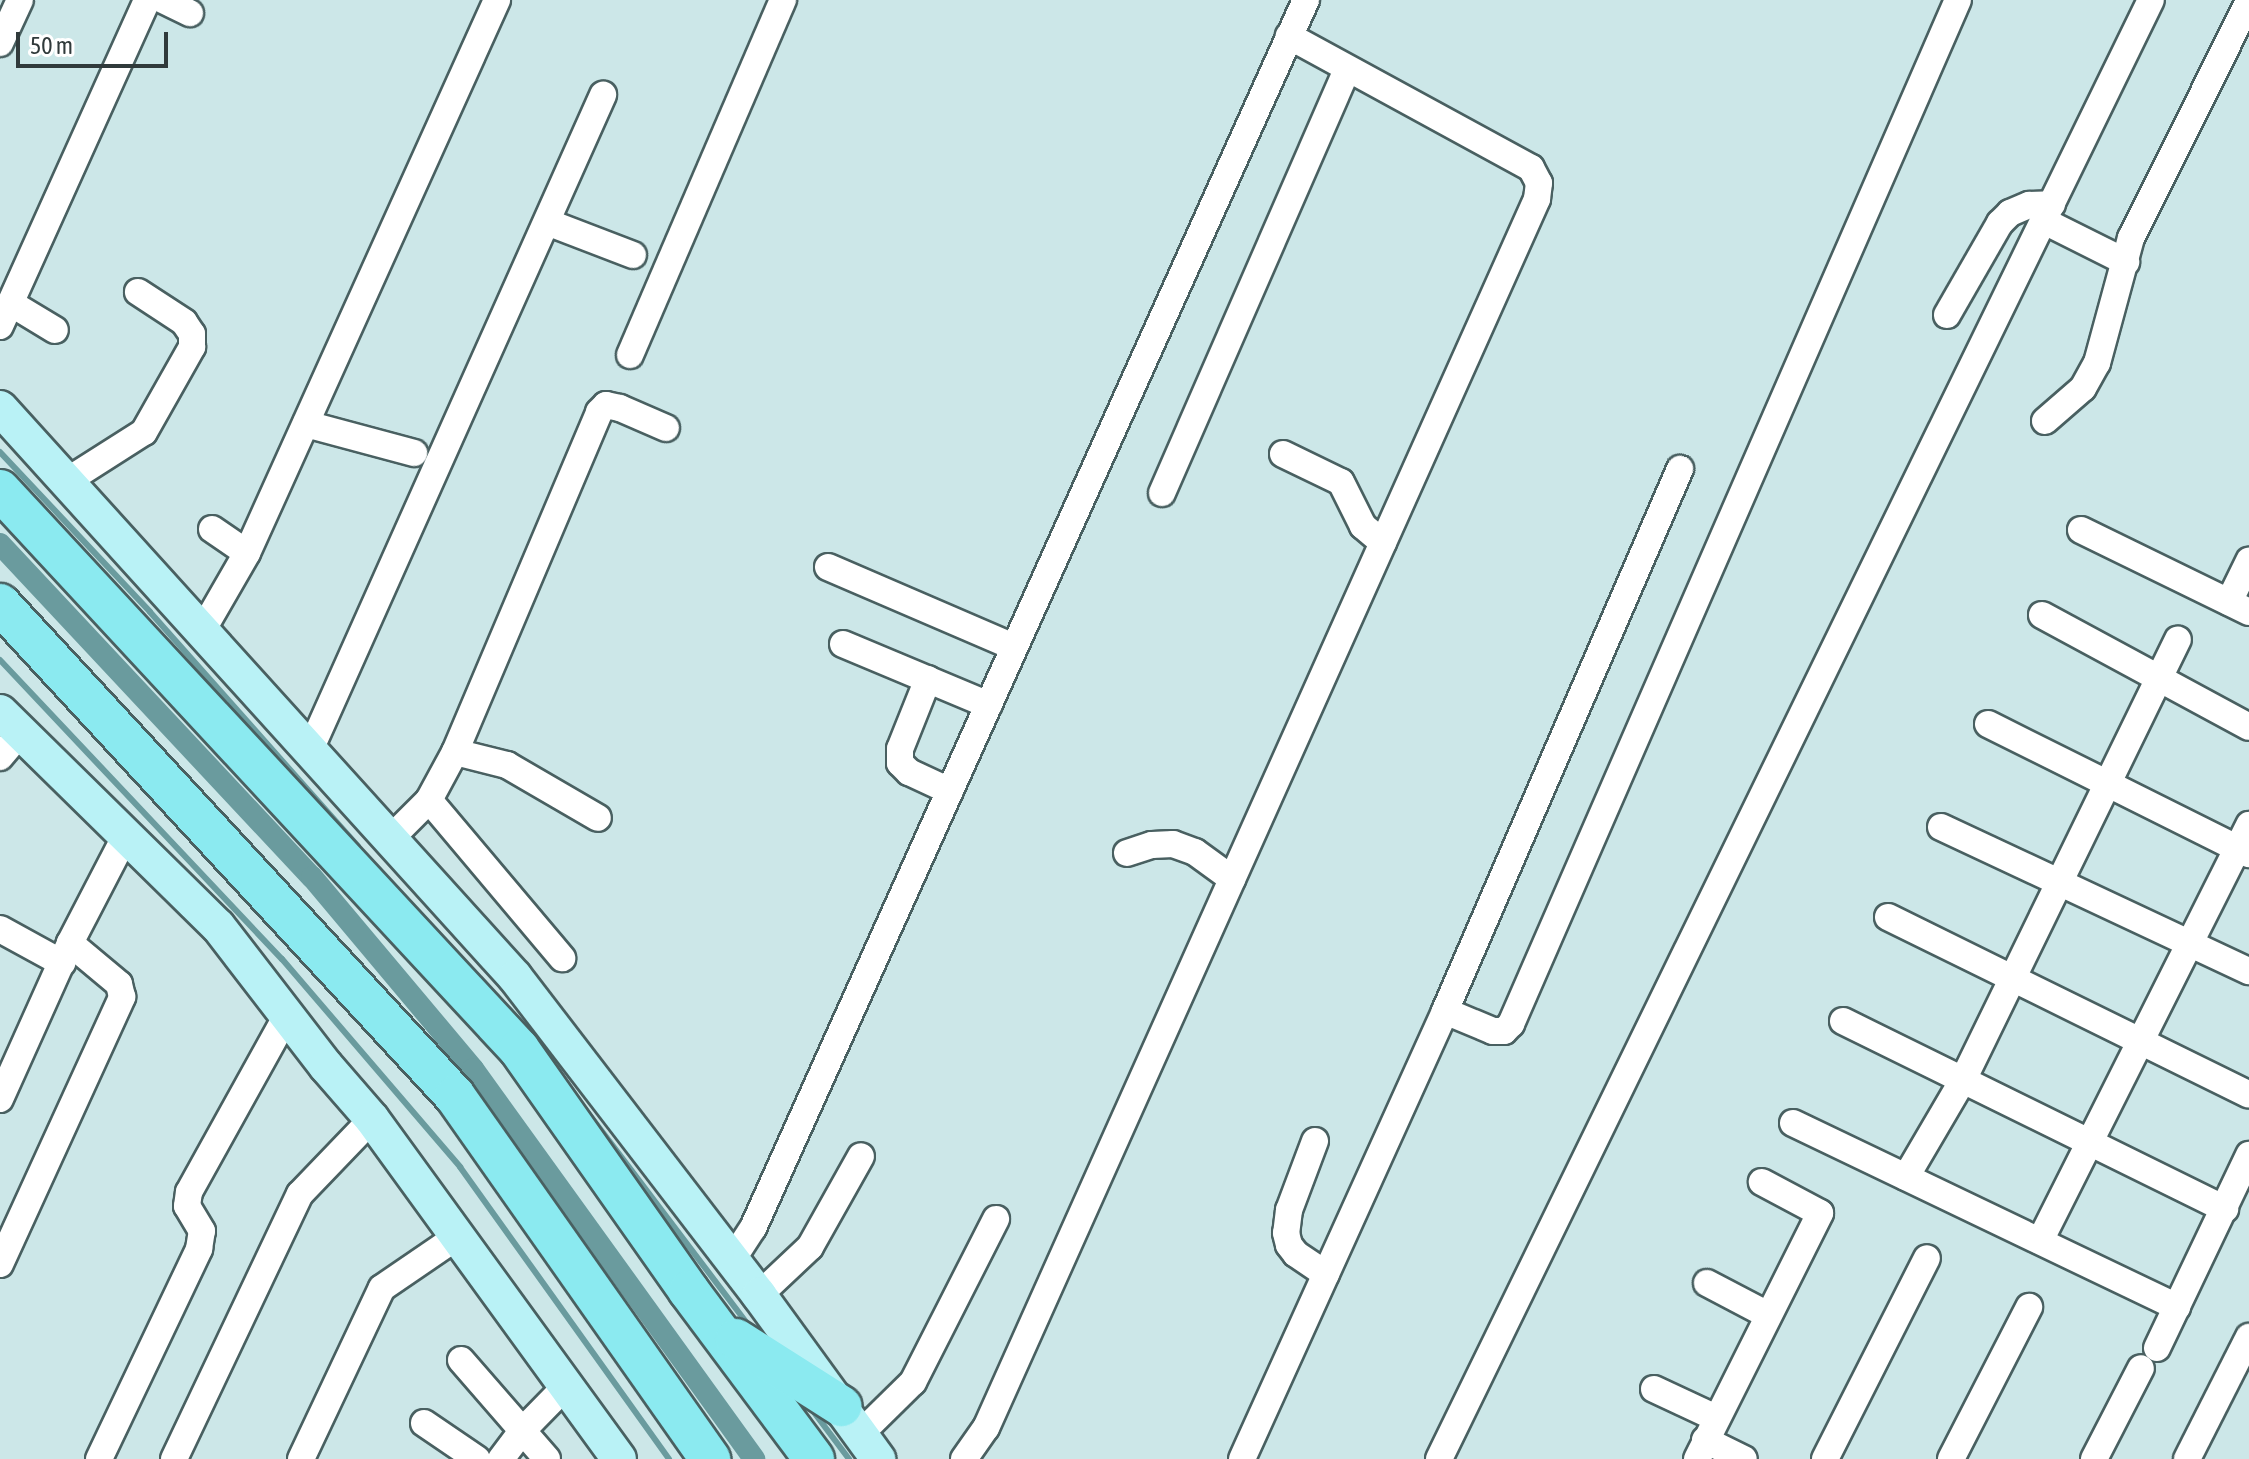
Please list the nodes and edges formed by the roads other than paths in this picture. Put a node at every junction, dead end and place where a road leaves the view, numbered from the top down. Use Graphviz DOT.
graph roads {
  1 [pos="20,0"];
  2 [pos="147,0"];
  3 [pos="163,0"];
  4 [pos="497,0"];
  5 [pos="783,0"];
  6 [pos="1306,0"];
  7 [pos="1958,0"];
  8 [pos="2151,0"];
  9 [pos="2249,1"];
  10 [pos="190,13"];
  11 [pos="1289,36"];
  12 [pos="0,43"];
  13 [pos="1347,70"];
  14 [pos="603,95"];
  15 [pos="2048,213"];
  16 [pos="547,222"];
  17 [pos="633,255"];
  18 [pos="2126,262"];
  19 [pos="138,292"];
  20 [pos="6,315"];
  21 [pos="1947,315"];
  22 [pos="55,330"];
  23 [pos="630,355"];
  24 [pos="0,408"];
  25 [pos="2045,421"];
  26 [pos="306,424"];
  27 [pos="666,428"];
  28 [pos="414,453"];
  29 [pos="1283,454"];
  30 [pos="1680,469"];
  31 [pos="67,481"];
  32 [pos="0,490"];
  33 [pos="1162,493"];
  34 [pos="212,529"];
  35 [pos="2081,530"];
  36 [pos="1383,543"];
  37 [pos="247,553"];
  38 [pos="2249,561"];
  39 [pos="828,567"];
  40 [pos="0,604"];
  41 [pos="2239,607"];
  42 [pos="2042,615"];
  43 [pos="202,631"];
  44 [pos="2178,640"];
  45 [pos="843,644"];
  46 [pos="1014,647"];
  47 [pos="928,679"];
  48 [pos="2159,679"];
  49 [pos="989,705"];
  50 [pos="1988,724"];
  51 [pos="2249,727"];
  52 [pos="7,734"];
  53 [pos="310,750"];
  54 [pos="455,752"];
  55 [pos="2107,783"];
  56 [pos="950,791"];
  57 [pos="429,800"];
  58 [pos="598,818"];
  59 [pos="1941,827"];
  60 [pos="126,835"];
  61 [pos="390,839"];
  62 [pos="2245,842"];
  63 [pos="1127,853"];
  64 [pos="1232,879"];
  65 [pos="2061,883"];
  66 [pos="1888,917"];
  67 [pos="0,929"];
  68 [pos="2191,944"];
  69 [pos="66,953"];
  70 [pos="562,958"];
  71 [pos="2249,971"];
  72 [pos="2014,979"];
  73 [pos="1445,1011"];
  74 [pos="287,1015"];
  75 [pos="1843,1021"];
  76 [pos="2140,1041"];
  77 [pos="7,1062"];
  78 [pos="1963,1080"];
  79 [pos="2249,1095"];
  80 [pos="0,1099"];
  81 [pos="372,1119"];
  82 [pos="1793,1123"];
  83 [pos="1315,1141"];
  84 [pos="2090,1143"];
  85 [pos="2249,1155"];
  86 [pos="861,1156"];
  87 [pos="1906,1177"];
  88 [pos="1762,1182"];
  89 [pos="2225,1209"];
  90 [pos="996,1219"];
  91 [pos="458,1236"];
  92 [pos="2040,1241"];
  93 [pos="734,1257"];
  94 [pos="1927,1258"];
  95 [pos="0,1264"];
  96 [pos="1326,1274"];
  97 [pos="1707,1283"];
  98 [pos="759,1295"];
  99 [pos="2029,1307"];
  100 [pos="2177,1307"];
  101 [pos="1768,1315"];
  102 [pos="719,1328"];
  103 [pos="2249,1337"];
  104 [pos="2157,1348"];
  105 [pos="461,1360"];
  106 [pos="2141,1368"];
  107 [pos="566,1386"];
  108 [pos="1654,1389"];
  109 [pos="424,1423"];
  110 [pos="521,1432"];
  111 [pos="860,1433"];
  112 [pos="1706,1439"];
  113 [pos="99,1459"];
  114 [pos="174,1459"];
  115 [pos="301,1459"];
  116 [pos="477,1459"];
  117 [pos="501,1459"];
  118 [pos="547,1459"];
  119 [pos="619,1459"];
  120 [pos="710,1459"];
  121 [pos="814,1459"];
  122 [pos="964,1459"];
  123 [pos="1242,1459"];
  124 [pos="1439,1459"];
  125 [pos="1744,1459"];
  126 [pos="1825,1459"];
  127 [pos="1951,1459"];
  128 [pos="2094,1459"];
  129 [pos="2187,1459"];
  1 -- 12 [label="street"];
  2 -- 20 [label="street"];
  3 -- 10 [label="street"];
  4 -- 26 [label="street"];
  5 -- 23 [label="street"];
  6 -- 11 [label="street"];
  7 -- 73 [label="street"];
  8 -- 15 [label="street"];
  9 -- 18 [label="street"];
  11 -- 13 [label="street"];
  11 -- 46 [label="street"];
  13 -- 33 [label="street"];
  13 -- 36 [label="street"];
  14 -- 16 [label="street"];
  15 -- 18 [label="street"];
  15 -- 21 [label="street"];
  15 -- 124 [label="street"];
  16 -- 17 [label="street"];
  16 -- 53 [label="street"];
  18 -- 25 [label="street"];
  19 -- 31 [label="street"];
  20 -- 22 [label="street"];
  24 -- 31 [label="main road"];
  26 -- 28 [label="street"];
  26 -- 37 [label="street"];
  27 -- 54 [label="street"];
  29 -- 36 [label="street"];
  30 -- 73 [label="street"];
  31 -- 43 [label="main road"];
  32 -- 102 [label="highway"];
  34 -- 37 [label="street"];
  35 -- 41 [label="street"];
  36 -- 64 [label="street"];
  37 -- 43 [label="street"];
  38 -- 41 [label="street"];
  39 -- 46 [label="street"];
  40 -- 120 [label="highway"];
  42 -- 48 [label="street"];
  43 -- 53 [label="main road"];
  44 -- 48 [label="street"];
  45 -- 47 [label="street"];
  46 -- 49 [label="street"];
  47 -- 49 [label="street"];
  47 -- 56 [label="street"];
  48 -- 51 [label="street"];
  48 -- 55 [label="street"];
  49 -- 56 [label="street"];
  50 -- 55 [label="street"];
  52 -- 60 [label="main road"];
  53 -- 61 [label="main road"];
  54 -- 57 [label="street"];
  54 -- 58 [label="street"];
  55 -- 62 [label="street"];
  55 -- 65 [label="street"];
  56 -- 93 [label="street"];
  57 -- 61 [label="street"];
  57 -- 70 [label="street"];
  59 -- 65 [label="street"];
  60 -- 69 [label="street"];
  60 -- 74 [label="main road"];
  61 -- 98 [label="main road"];
  62 -- 68 [label="street"];
  63 -- 64 [label="street"];
  64 -- 122 [label="street"];
  65 -- 68 [label="street"];
  65 -- 72 [label="street"];
  66 -- 72 [label="street"];
  67 -- 69 [label="street"];
  68 -- 71 [label="street"];
  68 -- 76 [label="street"];
  69 -- 77 [label="street"];
  69 -- 95 [label="street"];
  72 -- 76 [label="street"];
  72 -- 78 [label="street"];
  73 -- 96 [label="street"];
  74 -- 81 [label="main road"];
  74 -- 113 [label="street"];
  75 -- 78 [label="street"];
  76 -- 79 [label="street"];
  76 -- 84 [label="street"];
  77 -- 80 [label="street"];
  78 -- 84 [label="street"];
  78 -- 87 [label="street"];
  81 -- 91 [label="main road"];
  81 -- 114 [label="street"];
  82 -- 87 [label="street"];
  83 -- 96 [label="street"];
  84 -- 89 [label="street"];
  84 -- 92 [label="street"];
  85 -- 89 [label="street"];
  86 -- 98 [label="street"];
  87 -- 92 [label="street"];
  88 -- 101 [label="street"];
  89 -- 100 [label="street"];
  90 -- 111 [label="street"];
  91 -- 107 [label="main road"];
  91 -- 115 [label="street"];
  92 -- 100 [label="street"];
  94 -- 126 [label="street"];
  96 -- 123 [label="street"];
  97 -- 101 [label="street"];
  98 -- 111 [label="main road"];
  99 -- 127 [label="street"];
  100 -- 104 [label="street"];
  101 -- 112 [label="street"];
  102 -- 111 [label="highway"];
  102 -- 121 [label="highway"];
  103 -- 129 [label="street"];
  105 -- 110 [label="street"];
  106 -- 128 [label="street"];
  107 -- 110 [label="street"];
  107 -- 119 [label="main road"];
  108 -- 112 [label="street"];
  109 -- 116 [label="street"];
  110 -- 117 [label="street"];
  110 -- 118 [label="street"];
  112 -- 125 [label="street"];
}
